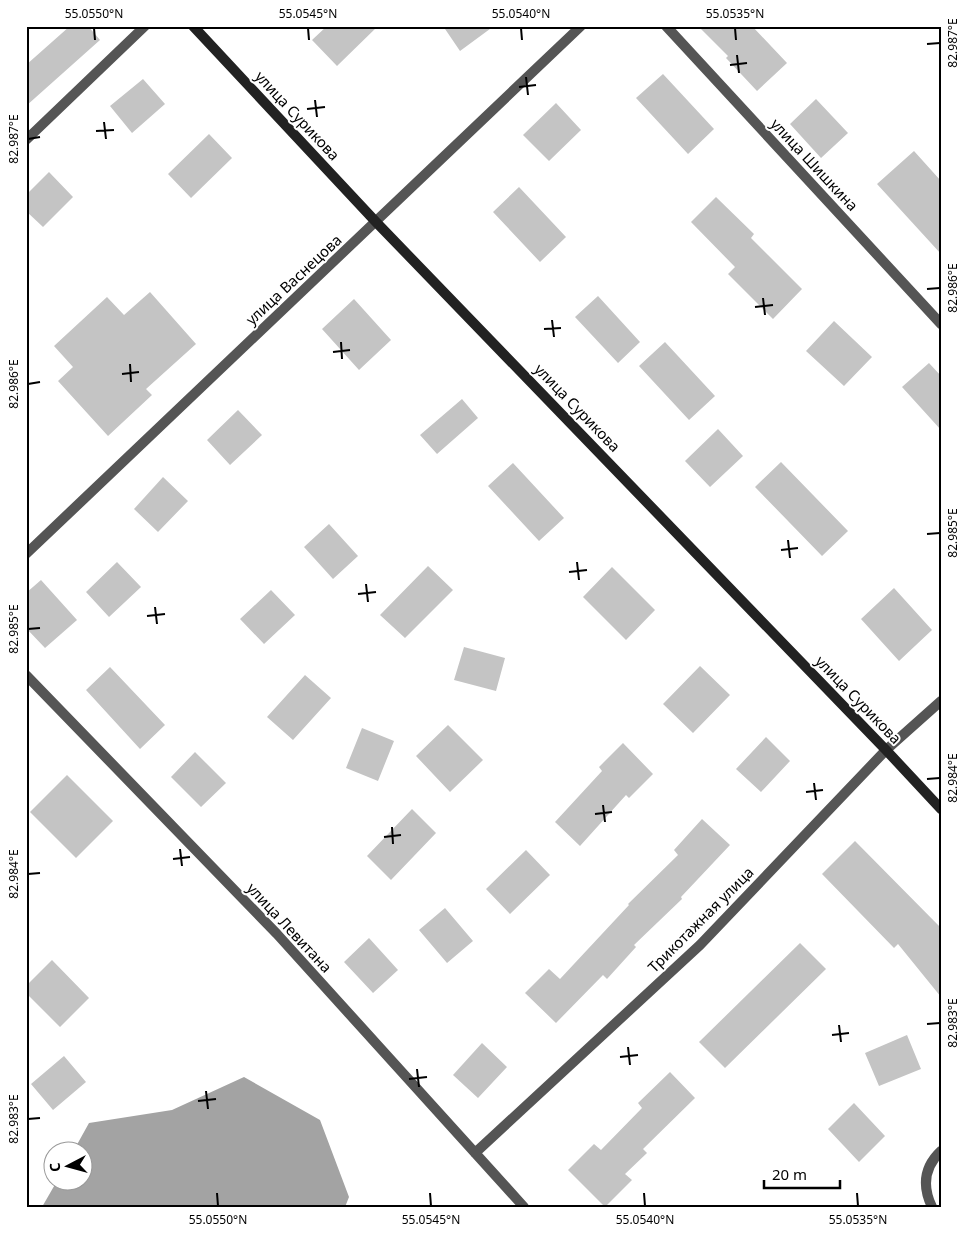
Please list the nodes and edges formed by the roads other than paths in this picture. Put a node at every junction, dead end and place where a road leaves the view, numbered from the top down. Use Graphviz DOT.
graph roads {
  1 [pos="145,26"];
  2 [pos="193,26"];
  3 [pos="581,26"];
  4 [pos="666,26"];
  5 [pos="26,140"];
  6 [pos="376,222"];
  7 [pos="941,324"];
  8 [pos="26,554"];
  9 [pos="26,675"];
  10 [pos="941,701"];
  11 [pos="886,750"];
  12 [pos="941,810"];
  13 [pos="941,1151"];
  14 [pos="475,1153"];
  15 [pos="524,1207"];
  16 [pos="932,1207"];
  1 -- 5 [label="street"];
  2 -- 6 [label="street, улица Сурикова"];
  3 -- 6 [label="street, улица Васнецова"];
  4 -- 7 [label="street, улица Шишкина"];
  6 -- 8 [label="street, улица Васнецова"];
  6 -- 11 [label="street, улица Сурикова"];
  9 -- 14 [label="street, улица Левитана"];
  10 -- 11 [label="street, Трикотажная улица"];
  11 -- 12 [label="street, улица Сурикова"];
  11 -- 14 [label="street, Трикотажная улица"];
  13 -- 16 [label="street"];
  14 -- 15 [label="street, улица Левитана"];
}
